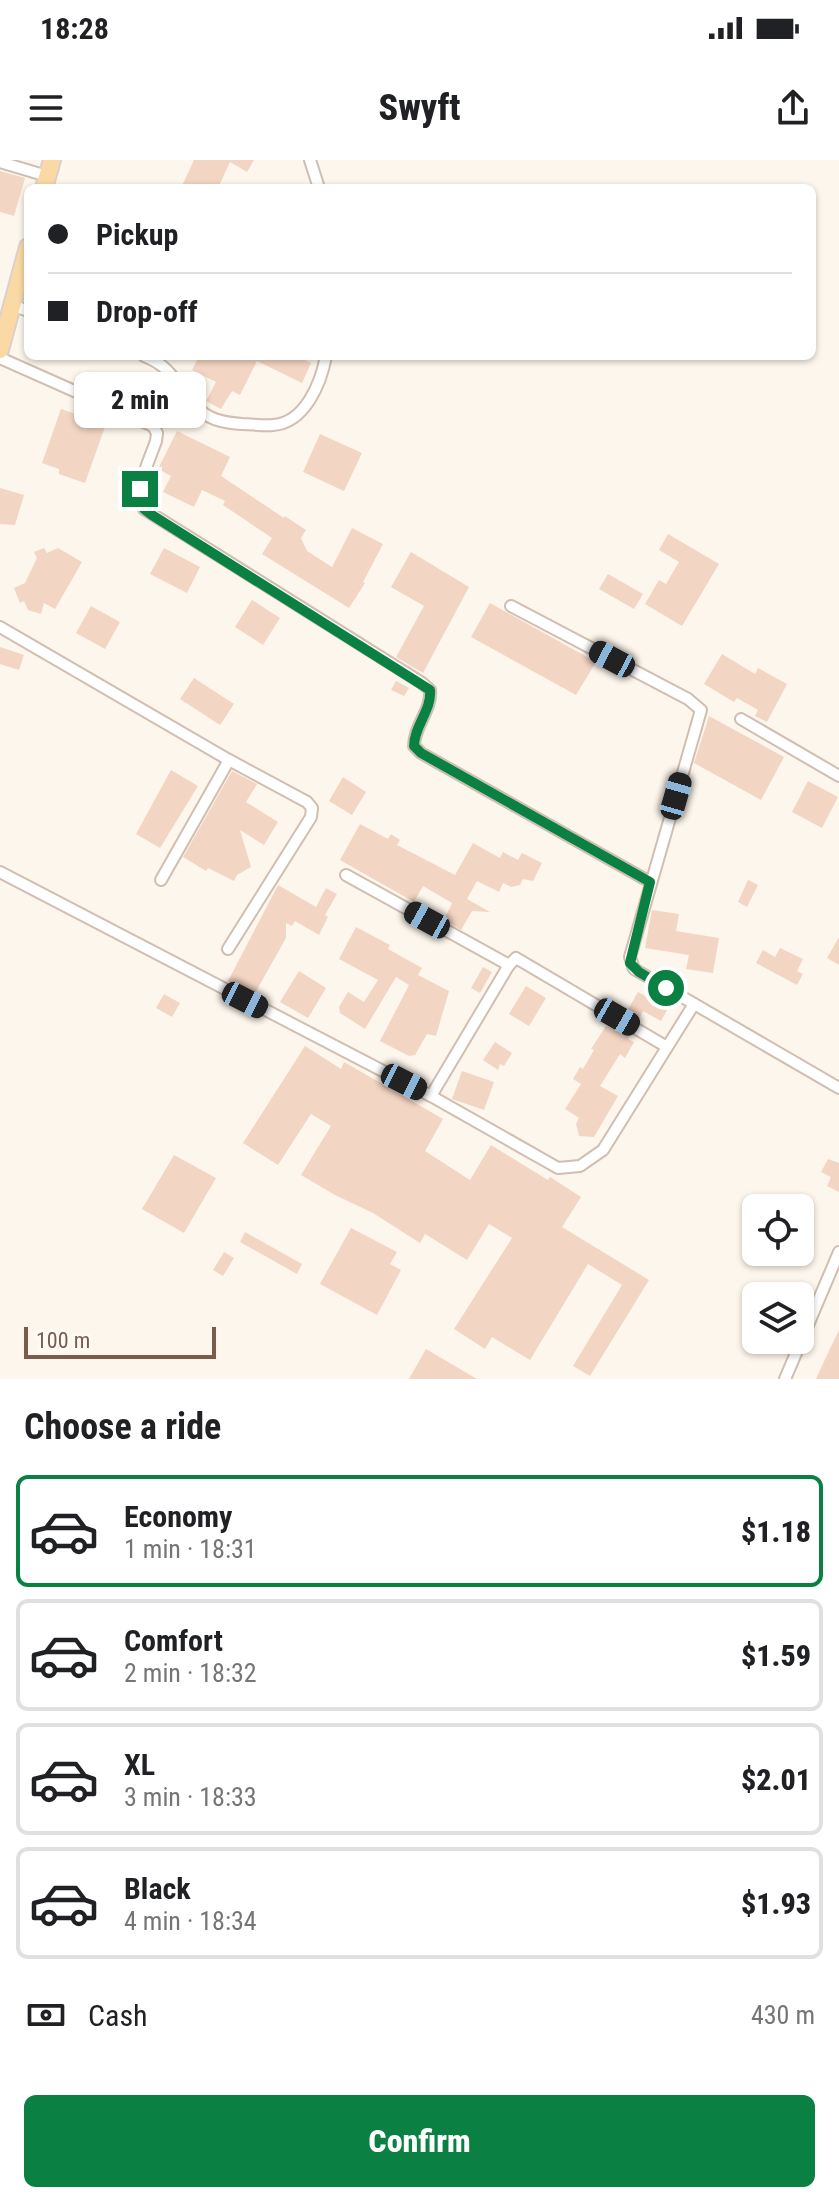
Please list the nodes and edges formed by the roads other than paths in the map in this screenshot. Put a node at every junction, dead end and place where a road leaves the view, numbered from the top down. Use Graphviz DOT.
graph roads {
  1 [pos="310,160"];
  2 [pos="0,162"];
  3 [pos="48,175"];
  4 [pos="318,184"];
  5 [pos="24,278"];
  6 [pos="20,308"];
  7 [pos="0,348"];
  8 [pos="0,358"];
  9 [pos="151,360"];
  10 [pos="325,360"];
  11 [pos="511,606"];
  12 [pos="0,627"];
  13 [pos="741,719"];
  14 [pos="229,760"];
  15 [pos="839,776"];
  16 [pos="0,872"];
  17 [pos="346,875"];
  18 [pos="161,880"];
  19 [pos="650,882"];
  20 [pos="228,949"];
  21 [pos="509,965"];
  22 [pos="694,1004"];
  23 [pos="667,1047"];
  24 [pos="839,1088"];
  25 [pos="431,1096"];
  26 [pos="839,1252"];
  27 [pos="785,1379"];
  1 -- 4 [label="street"];
  2 -- 3 [label="street"];
  5 -- 6 [label="main road"];
  6 -- 7 [label="main road"];
  8 -- 19 [label="street"];
  9 -- 10 [label="street"];
  11 -- 19 [label="street"];
  12 -- 14 [label="street"];
  13 -- 15 [label="street"];
  14 -- 18 [label="street"];
  14 -- 20 [label="street"];
  16 -- 25 [label="street"];
  17 -- 21 [label="street"];
  19 -- 22 [label="street"];
  21 -- 23 [label="street"];
  21 -- 25 [label="street"];
  22 -- 23 [label="street"];
  22 -- 24 [label="street"];
  23 -- 25 [label="street"];
  26 -- 27 [label="street"];
}
